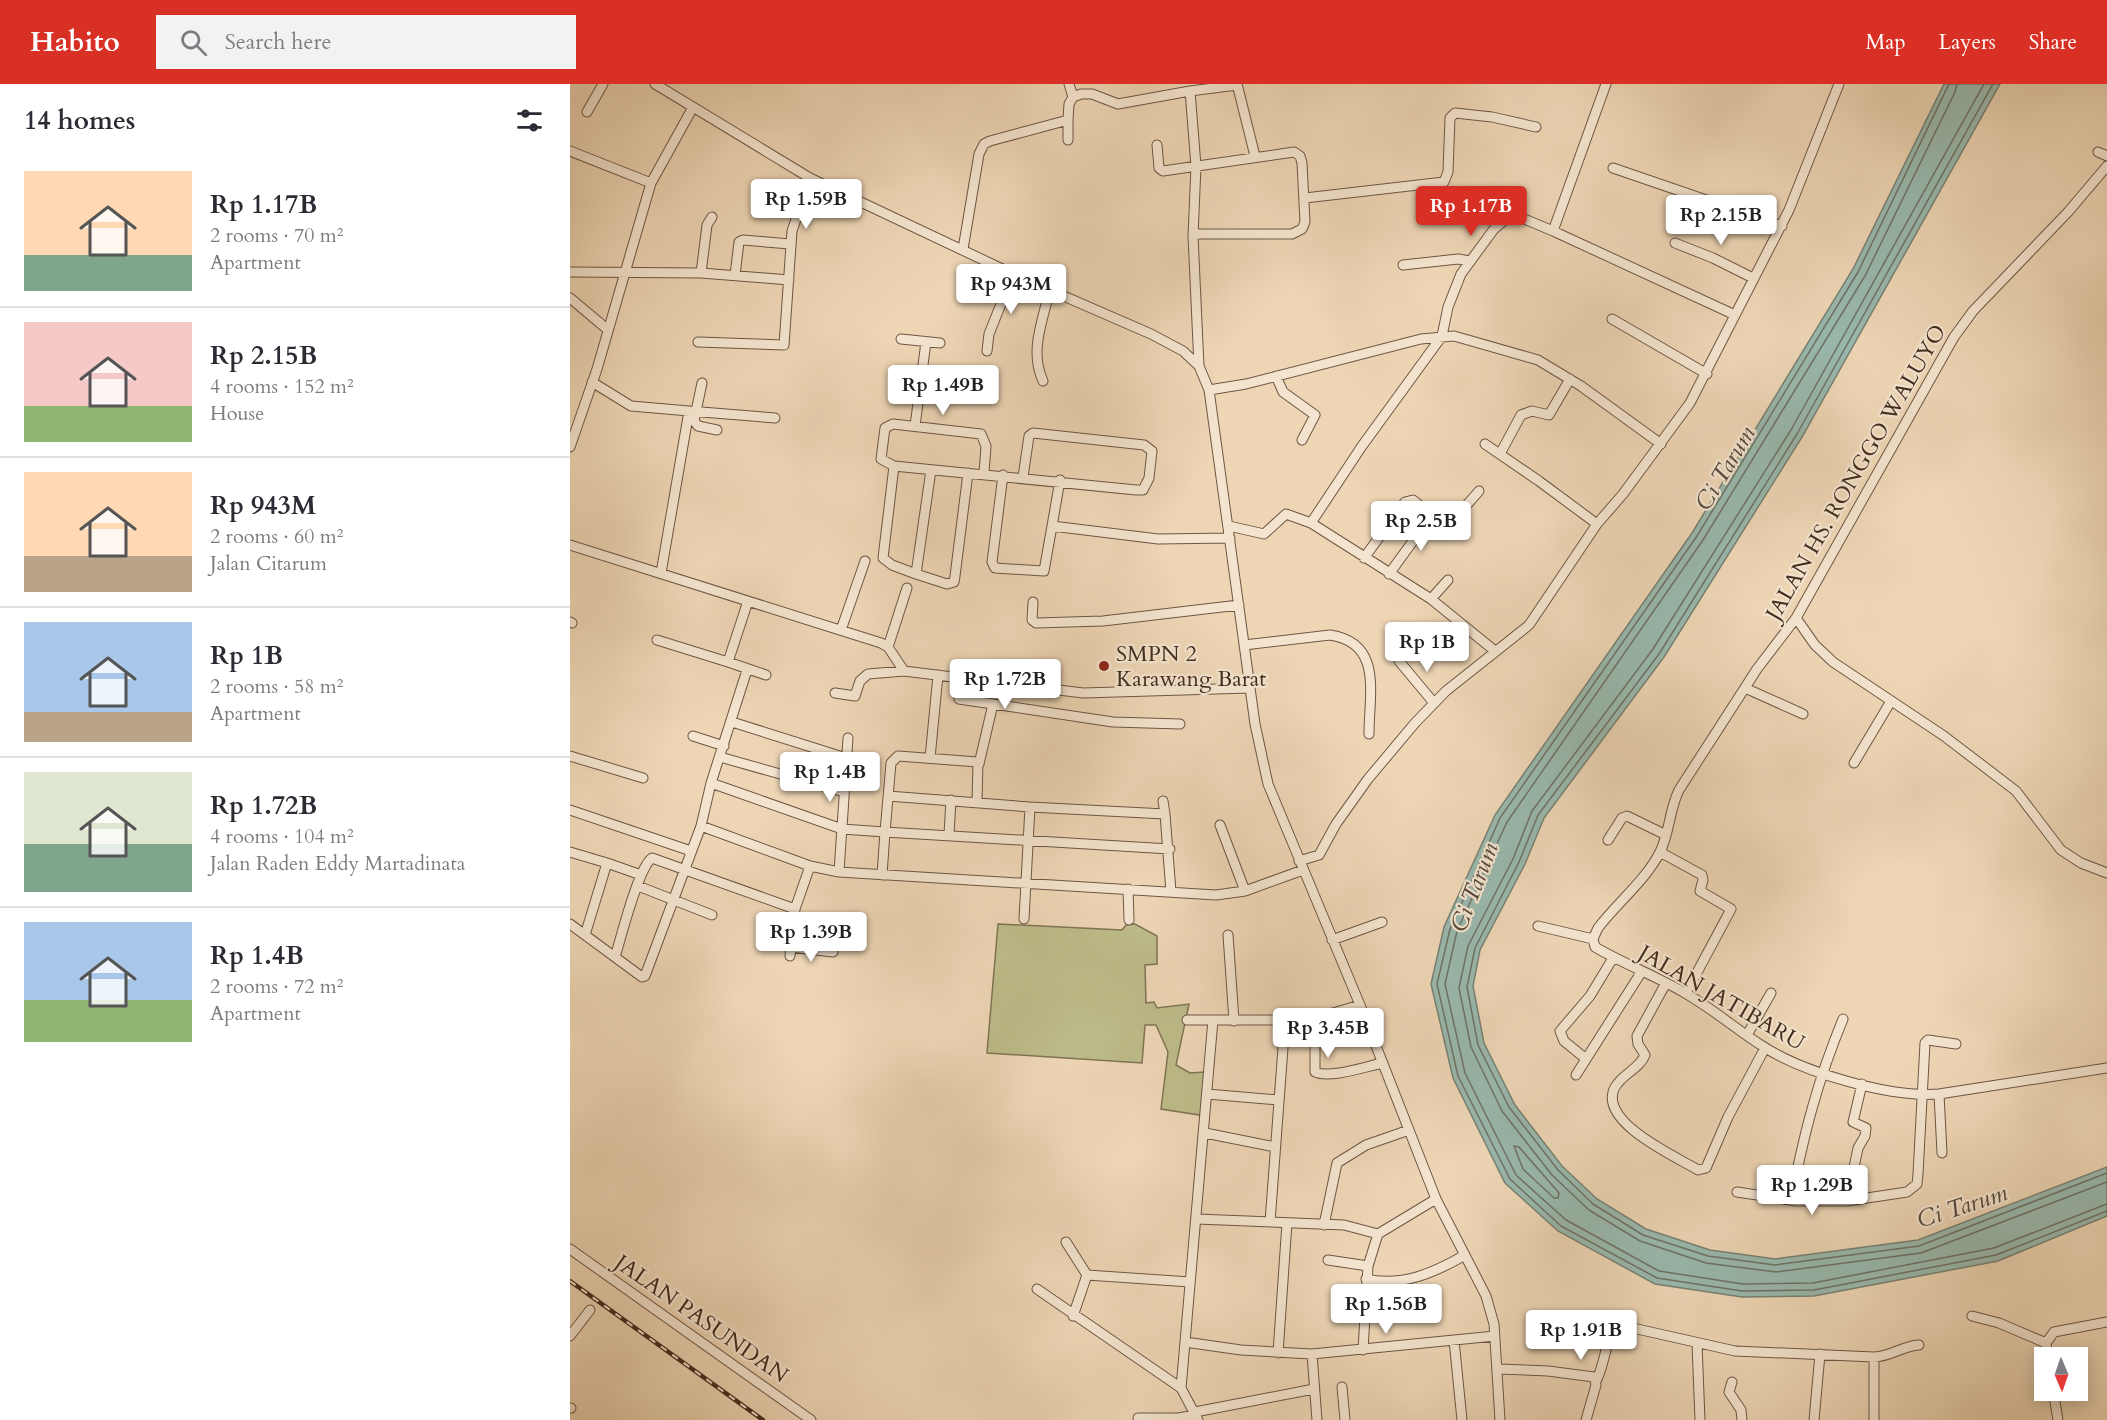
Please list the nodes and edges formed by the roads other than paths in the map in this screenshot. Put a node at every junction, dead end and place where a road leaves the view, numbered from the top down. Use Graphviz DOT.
graph roads {
  1 [pos="603,84"];
  2 [pos="655,84"];
  3 [pos="1069,84"];
  4 [pos="1606,84"];
  5 [pos="1839,84"];
  6 [pos="1237,85"];
  7 [pos="1190,91"];
  8 [pos="1073,97"];
  9 [pos="692,109"];
  10 [pos="587,112"];
  11 [pos="1068,120"];
  12 [pos="1536,127"];
  13 [pos="1068,140"];
  14 [pos="1157,145"];
  15 [pos="570,151"];
  16 [pos="1255,156"];
  17 [pos="1196,166"];
  18 [pos="2107,166"];
  19 [pos="1613,168"];
  20 [pos="810,178"];
  21 [pos="651,183"];
  22 [pos="1305,198"];
  23 [pos="712,217"];
  24 [pos="1782,226"];
  25 [pos="1553,231"];
  26 [pos="1193,236"];
  27 [pos="1675,243"];
  28 [pos="790,244"];
  29 [pos="963,249"];
  30 [pos="1470,261"];
  31 [pos="1403,265"];
  32 [pos="570,272"];
  33 [pos="625,272"];
  34 [pos="701,273"];
  35 [pos="1013,274"];
  36 [pos="735,275"];
  37 [pos="1754,278"];
  38 [pos="789,280"];
  39 [pos="1050,289"];
  40 [pos="570,298"];
  41 [pos="1736,315"];
  42 [pos="1612,319"];
  43 [pos="607,329"];
  44 [pos="1442,336"];
  45 [pos="901,339"];
  46 [pos="698,342"];
  47 [pos="926,342"];
  48 [pos="940,344"];
  49 [pos="987,351"];
  50 [pos="1199,366"];
  51 [pos="1707,374"];
  52 [pos="1276,376"];
  53 [pos="1570,379"];
  54 [pos="1043,381"];
  55 [pos="592,382"];
  56 [pos="702,383"];
  57 [pos="1209,390"];
  58 [pos="694,411"];
  59 [pos="775,418"];
  60 [pos="915,426"];
  61 [pos="717,430"];
  62 [pos="1302,440"];
  63 [pos="571,444"];
  64 [pos="1485,444"];
  65 [pos="1661,444"];
  66 [pos="1500,454"];
  67 [pos="894,466"];
  68 [pos="932,470"];
  69 [pos="968,473"];
  70 [pos="984,473"];
  71 [pos="1003,475"];
  72 [pos="1023,477"];
  73 [pos="1060,480"];
  74 [pos="1479,491"];
  75 [pos="1432,515"];
  76 [pos="1311,523"];
  77 [pos="1597,524"];
  78 [pos="1052,526"];
  79 [pos="1229,526"];
  80 [pos="1230,538"];
  81 [pos="570,545"];
  82 [pos="1364,558"];
  83 [pos="865,561"];
  84 [pos="661,573"];
  85 [pos="916,574"];
  86 [pos="1389,574"];
  87 [pos="1448,580"];
  88 [pos="907,588"];
  89 [pos="1431,599"];
  90 [pos="748,601"];
  91 [pos="1033,602"];
  92 [pos="1239,605"];
  93 [pos="1796,618"];
  94 [pos="841,630"];
  95 [pos="657,640"];
  96 [pos="1244,645"];
  97 [pos="888,647"];
  98 [pos="1495,651"];
  99 [pos="728,662"];
  100 [pos="1399,662"];
  101 [pos="747,670"];
  102 [pos="904,671"];
  103 [pos="766,675"];
  104 [pos="938,675"];
  105 [pos="1250,688"];
  106 [pos="1745,688"];
  107 [pos="835,693"];
  108 [pos="959,699"];
  109 [pos="1891,701"];
  110 [pos="1434,703"];
  111 [pos="993,704"];
  112 [pos="1803,714"];
  113 [pos="732,722"];
  114 [pos="1180,724"];
  115 [pos="1369,734"];
  116 [pos="693,735"];
  117 [pos="848,738"];
  118 [pos="724,746"];
  119 [pos="570,756"];
  120 [pos="720,757"];
  121 [pos="846,758"];
  122 [pos="930,758"];
  123 [pos="1854,763"];
  124 [pos="979,764"];
  125 [pos="643,778"];
  126 [pos="711,783"];
  127 [pos="844,792"];
  128 [pos="888,796"];
  129 [pos="951,800"];
  130 [pos="977,801"];
  131 [pos="1163,801"];
  132 [pos="1030,807"];
  133 [pos="570,810"];
  134 [pos="1165,814"];
  135 [pos="1220,825"];
  136 [pos="701,826"];
  137 [pos="842,829"];
  138 [pos="885,832"];
  139 [pos="949,834"];
  140 [pos="1666,835"];
  141 [pos="1029,840"];
  142 [pos="1608,840"];
  143 [pos="1170,849"];
  144 [pos="691,851"];
  145 [pos="570,852"];
  146 [pos="1660,852"];
  147 [pos="607,863"];
  148 [pos="1301,865"];
  149 [pos="810,866"];
  150 [pos="684,869"];
  151 [pos="839,872"];
  152 [pos="2107,873"];
  153 [pos="641,875"];
  154 [pos="882,875"];
  155 [pos="1026,883"];
  156 [pos="638,886"];
  157 [pos="1128,890"];
  158 [pos="1245,891"];
  159 [pos="1171,892"];
  160 [pos="673,900"];
  161 [pos="795,909"];
  162 [pos="712,915"];
  163 [pos="1024,919"];
  164 [pos="1129,920"];
  165 [pos="1382,922"];
  166 [pos="570,924"];
  167 [pos="1538,926"];
  168 [pos="585,935"];
  169 [pos="1228,935"];
  170 [pos="1593,939"];
  171 [pos="1332,940"];
  172 [pos="833,952"];
  173 [pos="615,957"];
  174 [pos="1613,957"];
  175 [pos="1642,971"];
  176 [pos="1666,983"];
  177 [pos="1686,993"];
  178 [pos="1771,993"];
  179 [pos="1360,1005"];
  180 [pos="1330,1014"];
  181 [pos="1843,1019"];
  182 [pos="1188,1020"];
  183 [pos="1213,1020"];
  184 [pos="1234,1021"];
  185 [pos="1286,1021"];
  186 [pos="1747,1035"];
  187 [pos="1956,1044"];
  188 [pos="1765,1048"];
  189 [pos="1587,1059"];
  190 [pos="1383,1063"];
  191 [pos="2107,1068"];
  192 [pos="1821,1073"];
  193 [pos="1576,1075"];
  194 [pos="1862,1084"];
  195 [pos="1207,1094"];
  196 [pos="1939,1095"];
  197 [pos="1924,1096"];
  198 [pos="1280,1100"];
  199 [pos="1409,1130"];
  200 [pos="1205,1133"];
  201 [pos="1275,1147"];
  202 [pos="1942,1153"];
  203 [pos="1737,1192"];
  204 [pos="1436,1199"];
  205 [pos="1791,1200"];
  206 [pos="1847,1201"];
  207 [pos="1197,1219"];
  208 [pos="1270,1222"];
  209 [pos="1287,1223"];
  210 [pos="1324,1225"];
  211 [pos="1378,1234"];
  212 [pos="1066,1242"];
  213 [pos="570,1249"];
  214 [pos="1465,1255"];
  215 [pos="1328,1260"];
  216 [pos="1368,1266"];
  217 [pos="1087,1275"];
  218 [pos="1366,1279"];
  219 [pos="1190,1282"];
  220 [pos="1038,1289"];
  221 [pos="590,1310"];
  222 [pos="1073,1316"];
  223 [pos="1972,1316"];
  224 [pos="2107,1322"];
  225 [pos="570,1336"];
  226 [pos="1495,1336"];
  227 [pos="1454,1340"];
  228 [pos="1185,1342"];
  229 [pos="2046,1343"];
  230 [pos="1697,1344"];
  231 [pos="1919,1345"];
  232 [pos="2047,1347"];
  233 [pos="1364,1350"];
  234 [pos="1278,1353"];
  235 [pos="1312,1354"];
  236 [pos="1820,1354"];
  237 [pos="1874,1357"];
  238 [pos="1498,1370"];
  239 [pos="1596,1381"];
  240 [pos="1732,1382"];
  241 [pos="1342,1387"];
  242 [pos="1181,1388"];
  243 [pos="1314,1389"];
  244 [pos="2055,1401"];
  245 [pos="1197,1416"];
  246 [pos="1138,1418"];
  247 [pos="812,1420"];
  248 [pos="1317,1420"];
  249 [pos="1345,1420"];
  250 [pos="1462,1420"];
  251 [pos="1500,1420"];
  252 [pos="1586,1420"];
  253 [pos="1700,1420"];
  254 [pos="1742,1420"];
  255 [pos="1814,1420"];
  256 [pos="1874,1420"];
  257 [pos="2058,1420"];
  1 -- 10 [label="street"];
  2 -- 9 [label="street"];
  3 -- 8 [label="street"];
  4 -- 25 [label="street"];
  5 -- 24 [label="street"];
  6 -- 7 [label="street"];
  6 -- 16 [label="street"];
  7 -- 8 [label="street"];
  7 -- 17 [label="street"];
  8 -- 11 [label="street"];
  9 -- 20 [label="street"];
  9 -- 21 [label="street"];
  11 -- 13 [label="street"];
  11 -- 29 [label="street"];
  12 -- 22 [label="street"];
  14 -- 17 [label="street"];
  15 -- 21 [label="street"];
  16 -- 17 [label="street"];
  16 -- 22 [label="street"];
  17 -- 26 [label="street"];
  18 -- 93 [label="street, JALAN HS. RONGGO WALUYO"];
  19 -- 24 [label="street"];
  20 -- 28 [label="street"];
  20 -- 29 [label="street"];
  21 -- 33 [label="street"];
  22 -- 26 [label="street"];
  23 -- 34 [label="street"];
  24 -- 37 [label="street"];
  25 -- 30 [label="street"];
  25 -- 41 [label="street"];
  26 -- 50 [label="street"];
  27 -- 37 [label="street"];
  28 -- 36 [label="street"];
  28 -- 38 [label="street"];
  29 -- 35 [label="street"];
  30 -- 31 [label="street"];
  30 -- 44 [label="street"];
  32 -- 33 [label="street"];
  33 -- 34 [label="street"];
  33 -- 43 [label="street"];
  34 -- 36 [label="street"];
  35 -- 39 [label="street"];
  35 -- 49 [label="street"];
  36 -- 38 [label="street"];
  37 -- 41 [label="street"];
  38 -- 46 [label="street"];
  39 -- 50 [label="street"];
  39 -- 54 [label="street"];
  40 -- 43 [label="street"];
  41 -- 51 [label="street"];
  42 -- 51 [label="street"];
  43 -- 55 [label="street"];
  44 -- 52 [label="street"];
  44 -- 53 [label="street"];
  44 -- 76 [label="street"];
  45 -- 47 [label="street"];
  47 -- 48 [label="street"];
  47 -- 60 [label="street"];
  50 -- 57 [label="street"];
  51 -- 65 [label="street"];
  52 -- 57 [label="street"];
  52 -- 62 [label="street"];
  53 -- 65 [label="street"];
  53 -- 66 [label="street"];
  55 -- 58 [label="street"];
  55 -- 63 [label="street"];
  56 -- 58 [label="street"];
  57 -- 79 [label="street"];
  58 -- 59 [label="street"];
  58 -- 61 [label="street"];
  58 -- 84 [label="street"];
  60 -- 67 [label="street"];
  60 -- 70 [label="street"];
  64 -- 66 [label="street"];
  65 -- 77 [label="street"];
  66 -- 77 [label="street"];
  67 -- 68 [label="street"];
  67 -- 85 [label="street"];
  68 -- 69 [label="street"];
  68 -- 85 [label="street"];
  69 -- 70 [label="street"];
  69 -- 85 [label="street"];
  70 -- 71 [label="street"];
  71 -- 72 [label="street"];
  71 -- 78 [label="street"];
  72 -- 73 [label="street"];
  72 -- 73 [label="street"];
  73 -- 78 [label="street"];
  74 -- 75 [label="street"];
  75 -- 82 [label="street"];
  75 -- 86 [label="street"];
  76 -- 79 [label="street"];
  76 -- 82 [label="street"];
  77 -- 98 [label="street"];
  78 -- 80 [label="street"];
  79 -- 80 [label="street"];
  80 -- 92 [label="street"];
  81 -- 84 [label="street"];
  82 -- 86 [label="street"];
  83 -- 94 [label="street"];
  84 -- 90 [label="street"];
  86 -- 89 [label="street"];
  87 -- 89 [label="street"];
  88 -- 97 [label="street"];
  89 -- 98 [label="street"];
  90 -- 94 [label="street"];
  90 -- 99 [label="street"];
  91 -- 92 [label="street"];
  92 -- 96 [label="street"];
  93 -- 106 [label="street, JALAN HS. RONGGO WALUYO"];
  93 -- 109 [label="street"];
  94 -- 97 [label="street"];
  95 -- 99 [label="street"];
  96 -- 105 [label="street"];
  96 -- 115 [label="street"];
  97 -- 102 [label="street"];
  98 -- 110 [label="street"];
  99 -- 101 [label="street"];
  100 -- 110 [label="street"];
  101 -- 103 [label="street"];
  101 -- 113 [label="street"];
  102 -- 104 [label="street"];
  102 -- 107 [label="street"];
  104 -- 105 [label="street"];
  104 -- 122 [label="street"];
  105 -- 148 [label="street"];
  106 -- 112 [label="street"];
  106 -- 140 [label="street, JALAN HS. RONGGO WALUYO"];
  108 -- 111 [label="street"];
  109 -- 123 [label="street"];
  109 -- 152 [label="street"];
  110 -- 148 [label="street"];
  111 -- 114 [label="street"];
  111 -- 124 [label="street"];
  113 -- 118 [label="street"];
  113 -- 121 [label="street"];
  116 -- 118 [label="street"];
  117 -- 121 [label="street"];
  118 -- 120 [label="street"];
  119 -- 125 [label="street"];
  120 -- 126 [label="street"];
  120 -- 127 [label="street"];
  121 -- 127 [label="street"];
  122 -- 124 [label="street"];
  122 -- 128 [label="street"];
  124 -- 130 [label="street"];
  126 -- 136 [label="street"];
  126 -- 137 [label="street"];
  127 -- 137 [label="street"];
  128 -- 129 [label="street"];
  128 -- 138 [label="street"];
  129 -- 130 [label="street"];
  129 -- 139 [label="street"];
  130 -- 132 [label="street"];
  131 -- 134 [label="street"];
  132 -- 134 [label="street"];
  132 -- 141 [label="street"];
  133 -- 144 [label="street"];
  134 -- 143 [label="street"];
  135 -- 158 [label="street"];
  136 -- 144 [label="street"];
  136 -- 149 [label="street"];
  137 -- 138 [label="street"];
  137 -- 151 [label="street"];
  138 -- 139 [label="street"];
  138 -- 154 [label="street"];
  139 -- 141 [label="street"];
  140 -- 142 [label="street"];
  140 -- 146 [label="street, JALAN HS. RONGGO WALUYO"];
  141 -- 143 [label="street"];
  141 -- 155 [label="street"];
  143 -- 159 [label="street"];
  144 -- 150 [label="street"];
  145 -- 147 [label="street"];
  146 -- 170 [label="street, JALAN HS. RONGGO WALUYO"];
  146 -- 177 [label="street"];
  147 -- 153 [label="street"];
  147 -- 168 [label="street"];
  148 -- 158 [label="street"];
  148 -- 171 [label="street"];
  149 -- 151 [label="street"];
  149 -- 161 [label="street"];
  150 -- 153 [label="street"];
  150 -- 160 [label="street"];
  150 -- 161 [label="street"];
  151 -- 154 [label="street"];
  153 -- 156 [label="street"];
  154 -- 155 [label="street"];
  155 -- 157 [label="street"];
  155 -- 163 [label="street"];
  156 -- 160 [label="street"];
  156 -- 173 [label="street"];
  157 -- 159 [label="street"];
  157 -- 164 [label="street"];
  158 -- 159 [label="street"];
  160 -- 162 [label="street"];
  160 -- 173 [label="street"];
  161 -- 172 [label="street"];
  165 -- 171 [label="street"];
  166 -- 168 [label="street"];
  167 -- 170 [label="street, JALAN JATIBARU"];
  168 -- 173 [label="street"];
  169 -- 184 [label="street"];
  170 -- 174 [label="street, JALAN JATIBARU"];
  171 -- 179 [label="street"];
  174 -- 175 [label="street, JALAN JATIBARU"];
  174 -- 189 [label="street"];
  175 -- 176 [label="street, JALAN JATIBARU"];
  175 -- 189 [label="street"];
  176 -- 177 [label="street, JALAN JATIBARU"];
  176 -- 188 [label="street"];
  177 -- 186 [label="street, JALAN JATIBARU"];
  178 -- 186 [label="street"];
  179 -- 180 [label="street"];
  179 -- 190 [label="street"];
  180 -- 185 [label="street"];
  180 -- 190 [label="street"];
  181 -- 192 [label="street"];
  182 -- 183 [label="street"];
  183 -- 184 [label="street"];
  183 -- 195 [label="street"];
  184 -- 185 [label="street"];
  185 -- 198 [label="street"];
  186 -- 188 [label="street, JALAN JATIBARU"];
  187 -- 197 [label="street"];
  188 -- 192 [label="street, JALAN JATIBARU"];
  189 -- 193 [label="street"];
  190 -- 199 [label="street"];
  191 -- 196 [label="street, JALAN JATIBARU"];
  192 -- 194 [label="street, JALAN JATIBARU"];
  192 -- 205 [label="street"];
  194 -- 197 [label="street, JALAN JATIBARU"];
  194 -- 206 [label="street"];
  195 -- 198 [label="street"];
  195 -- 200 [label="street"];
  196 -- 197 [label="street, JALAN JATIBARU"];
  196 -- 202 [label="street"];
  197 -- 206 [label="street"];
  198 -- 201 [label="street"];
  199 -- 204 [label="street"];
  199 -- 210 [label="street"];
  200 -- 201 [label="street"];
  200 -- 207 [label="street"];
  201 -- 208 [label="street"];
  203 -- 205 [label="street"];
  204 -- 211 [label="street"];
  204 -- 214 [label="street"];
  205 -- 206 [label="street"];
  207 -- 208 [label="street"];
  207 -- 219 [label="street"];
  208 -- 209 [label="street"];
  209 -- 210 [label="street"];
  209 -- 234 [label="street"];
  210 -- 211 [label="street"];
  211 -- 216 [label="street"];
  212 -- 217 [label="street"];
  213 -- 247 [label="street, JALAN PASUNDAN"];
  214 -- 218 [label="street"];
  214 -- 226 [label="street"];
  215 -- 216 [label="street"];
  216 -- 218 [label="street"];
  217 -- 219 [label="street"];
  217 -- 222 [label="street"];
  218 -- 233 [label="street"];
  219 -- 228 [label="street"];
  220 -- 222 [label="street"];
  221 -- 225 [label="street"];
  222 -- 242 [label="street"];
  223 -- 229 [label="street"];
  224 -- 229 [label="street"];
  226 -- 227 [label="street"];
  226 -- 238 [label="street"];
  227 -- 233 [label="street"];
  227 -- 250 [label="street"];
  228 -- 234 [label="street"];
  228 -- 242 [label="street"];
  229 -- 232 [label="street"];
  230 -- 236 [label="street"];
  230 -- 239 [label="street"];
  230 -- 253 [label="street"];
  231 -- 237 [label="street"];
  233 -- 235 [label="street"];
  234 -- 235 [label="street"];
  235 -- 243 [label="street"];
  236 -- 237 [label="street"];
  236 -- 255 [label="street"];
  237 -- 256 [label="street"];
  238 -- 239 [label="street"];
  238 -- 251 [label="street"];
  239 -- 252 [label="street"];
  240 -- 254 [label="street"];
  241 -- 249 [label="street"];
  242 -- 245 [label="street"];
  243 -- 245 [label="street"];
  243 -- 248 [label="street"];
  244 -- 257 [label="street"];
  245 -- 246 [label="street"];
}
